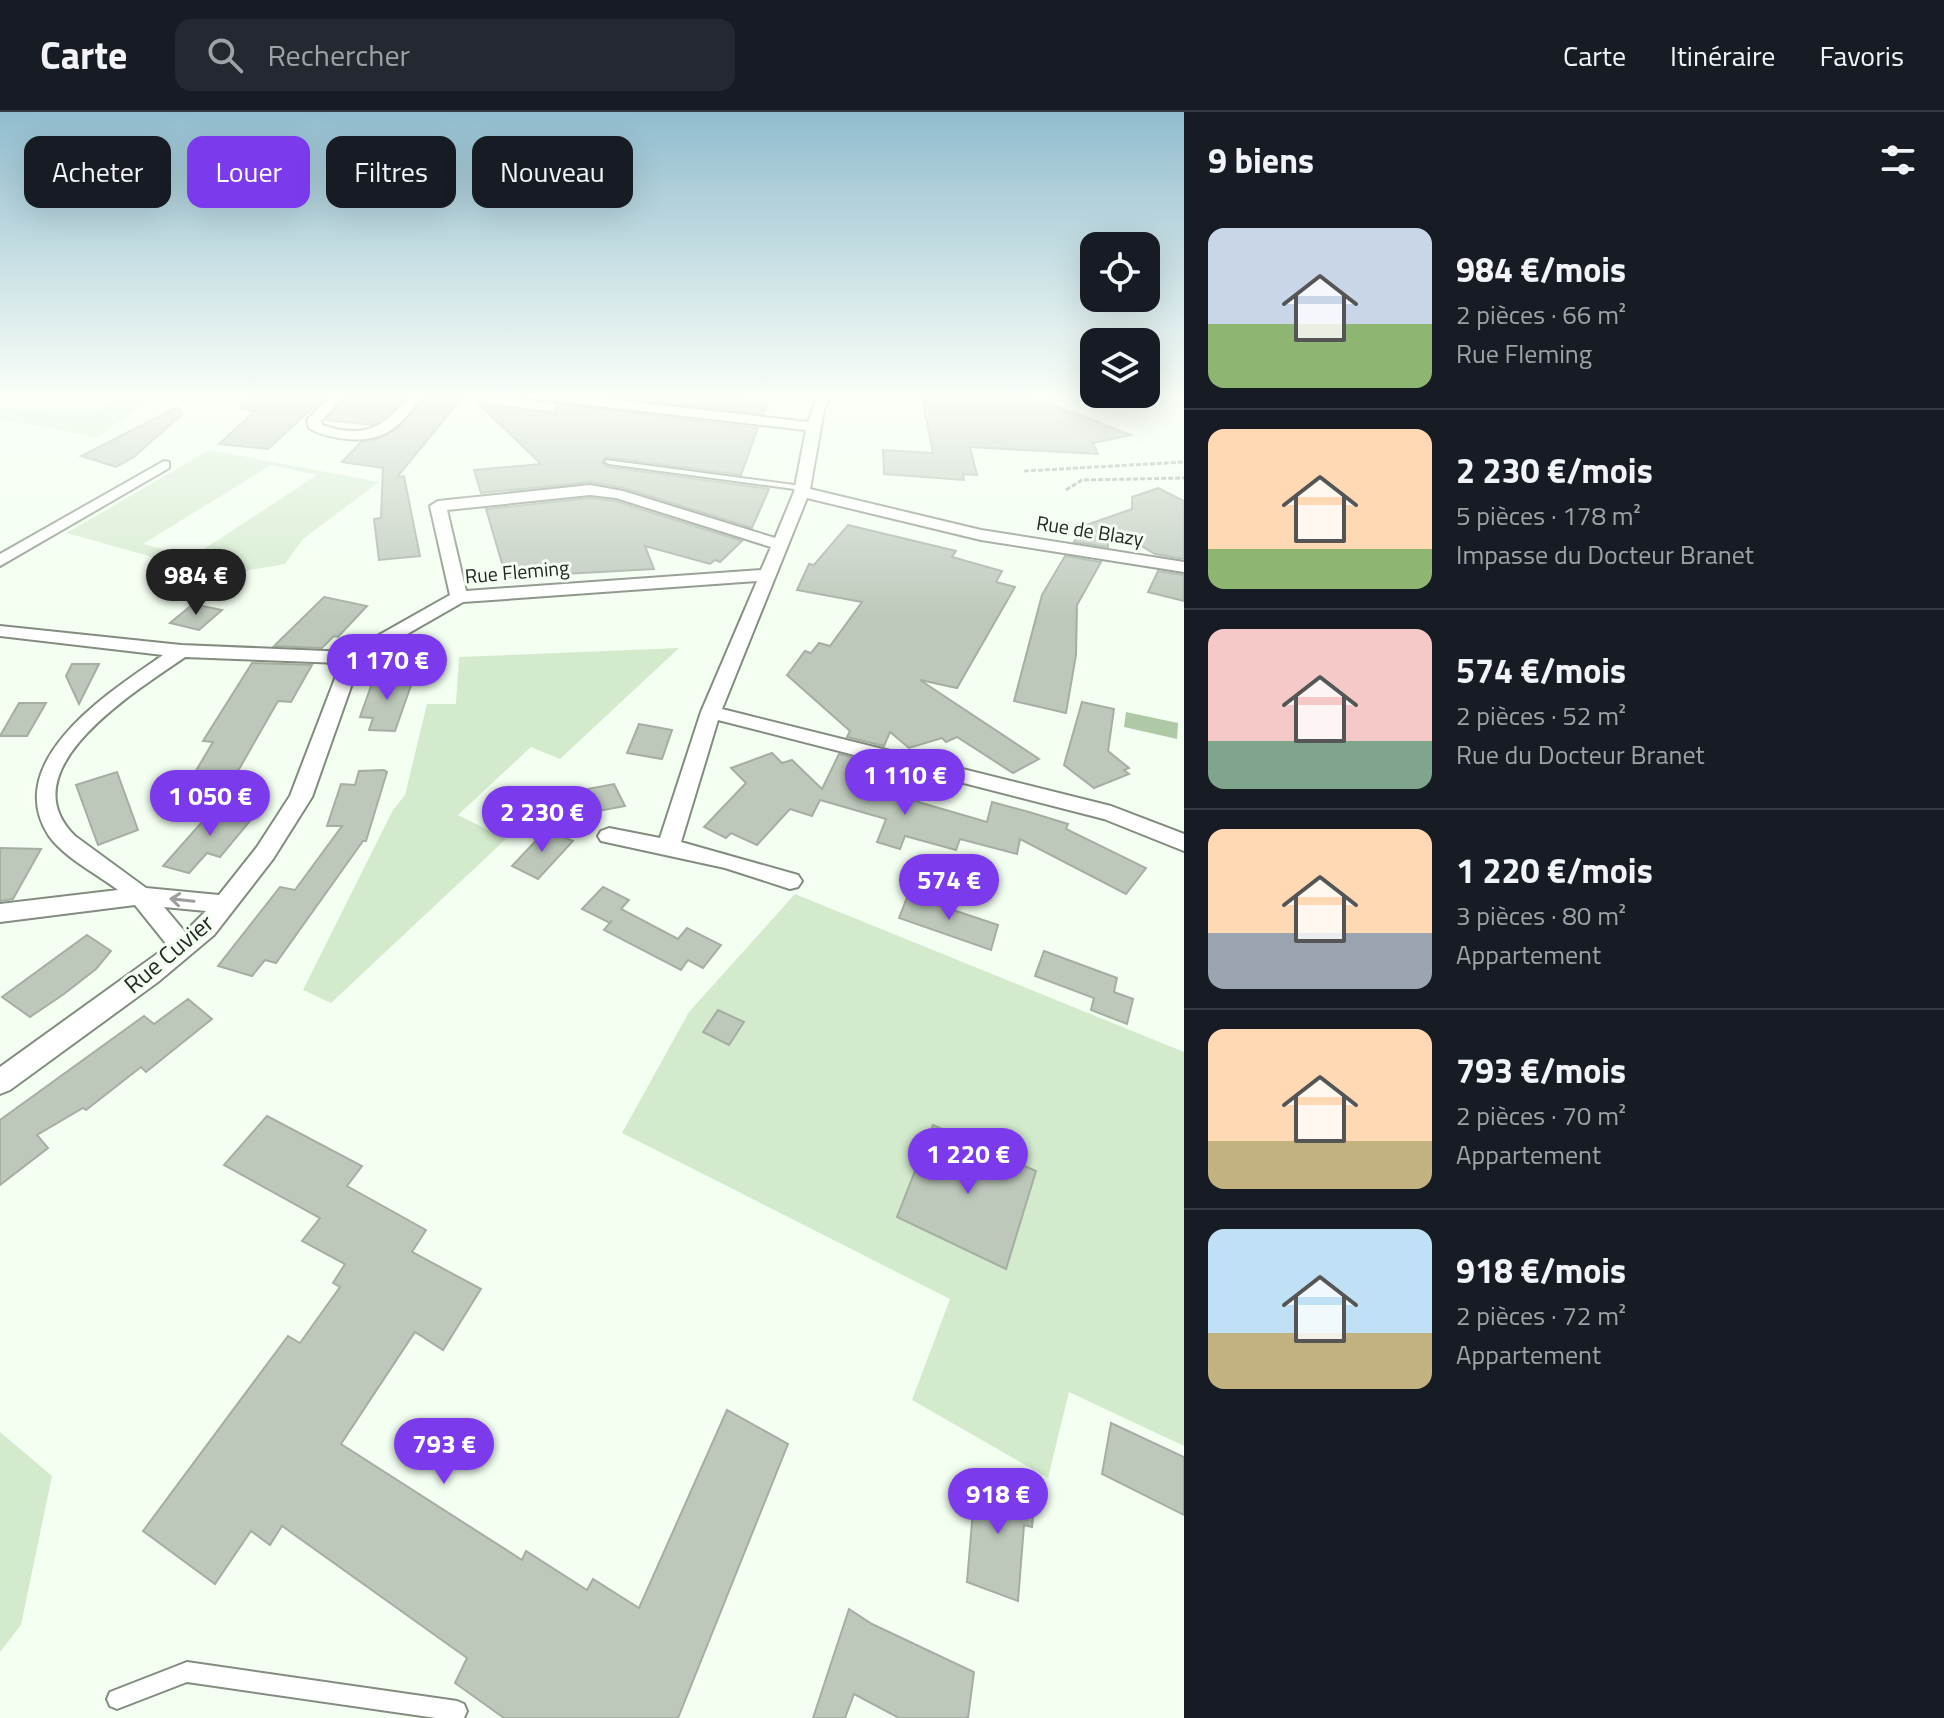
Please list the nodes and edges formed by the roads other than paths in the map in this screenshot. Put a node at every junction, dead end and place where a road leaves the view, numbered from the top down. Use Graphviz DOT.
graph roads {
  1 [pos="159,468"];
  2 [pos="650,468"];
  3 [pos="806,468"];
  4 [pos="802,490"];
  5 [pos="779,544"];
  6 [pos="0,561"];
  7 [pos="1184,567"];
  8 [pos="765,575"];
  9 [pos="459,597"];
  10 [pos="0,631"];
  11 [pos="181,651"];
  12 [pos="352,658"];
  13 [pos="711,712"];
  14 [pos="609,836"];
  15 [pos="1184,843"];
  16 [pos="668,847"];
  17 [pos="790,881"];
  18 [pos="139,896"];
  19 [pos="225,904"];
  20 [pos="0,913"];
  21 [pos="183,947"];
  22 [pos="0,1082"];
  23 [pos="117,1699"];
  24 [pos="457,1711"];
  1 -- 6 [label="street"];
  2 -- 4 [label="lane"];
  3 -- 4 [label="street"];
  4 -- 5 [label="street"];
  4 -- 7 [label="street, Rue de Blazy"];
  5 -- 8 [label="street"];
  5 -- 9 [label="street"];
  8 -- 9 [label="street, Rue Fleming"];
  8 -- 13 [label="street"];
  9 -- 12 [label="street, Rue Fleming"];
  10 -- 11 [label="street"];
  11 -- 12 [label="street"];
  11 -- 18 [label="street"];
  12 -- 19 [label="street, Rue Cuvier"];
  13 -- 15 [label="street"];
  13 -- 16 [label="street"];
  14 -- 16 [label="street"];
  16 -- 17 [label="street"];
  19 -- 18 [label="street, one-way"];
  18 -- 20 [label="street"];
  18 -- 21 [label="street"];
  19 -- 21 [label="street, Rue Cuvier"];
  21 -- 22 [label="street, Rue Cuvier"];
  23 -- 24 [label="lane"];
}
